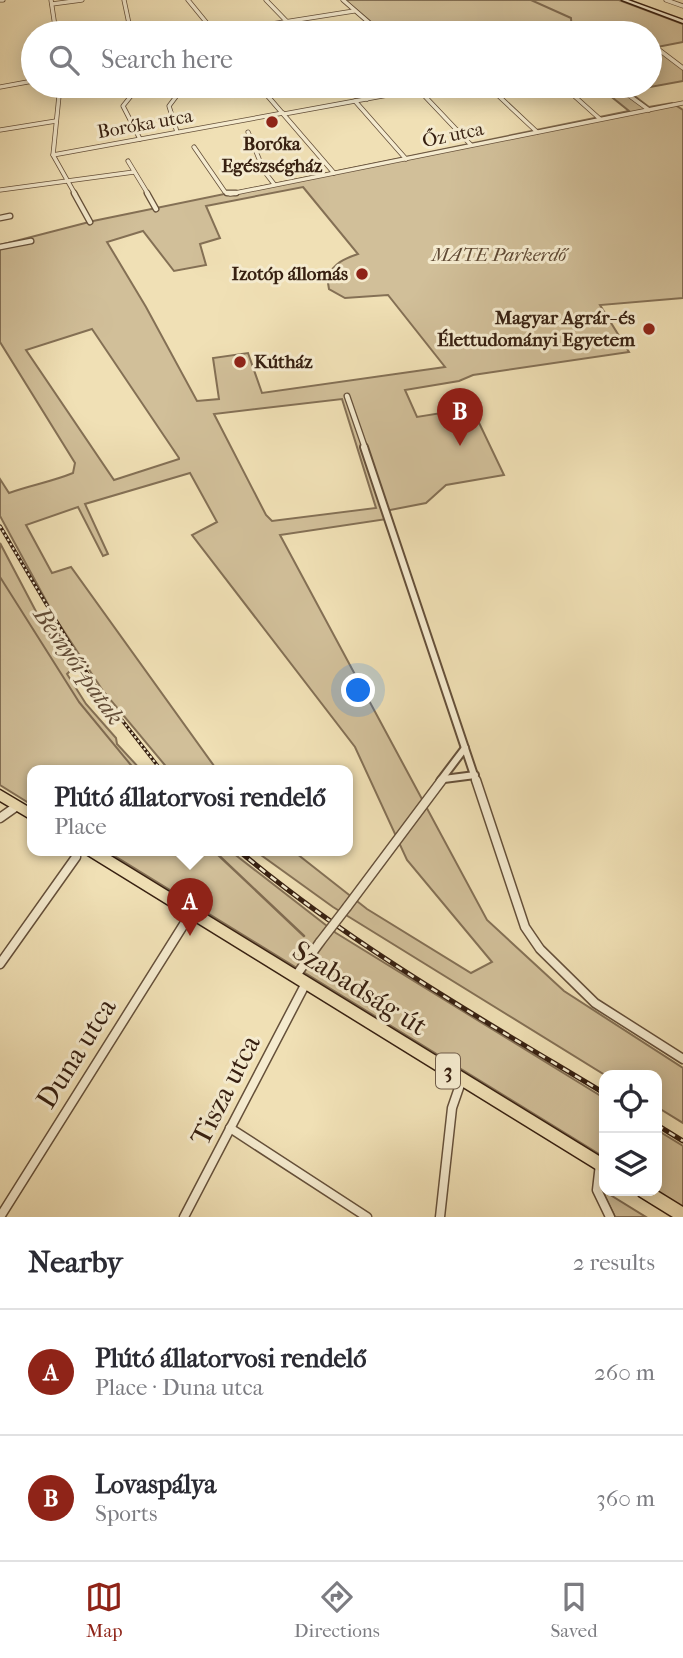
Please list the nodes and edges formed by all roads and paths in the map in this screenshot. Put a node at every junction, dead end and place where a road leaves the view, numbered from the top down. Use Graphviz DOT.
graph roads {
  1 [pos="82,0"];
  2 [pos="124,0"];
  3 [pos="188,0"];
  4 [pos="266,0"];
  5 [pos="343,0"];
  6 [pos="666,0"];
  7 [pos="630,1"];
  8 [pos="52,2"];
  9 [pos="683,6"];
  10 [pos="354,10"];
  11 [pos="54,21"];
  12 [pos="128,21"];
  13 [pos="205,21"];
  14 [pos="285,21"];
  15 [pos="292,21"];
  16 [pos="366,21"];
  17 [pos="683,22"];
  18 [pos="662,52"];
  19 [pos="683,68"];
  20 [pos="21,83"];
  21 [pos="0,87"];
  22 [pos="59,98"];
  23 [pos="130,98"];
  24 [pos="175,98"];
  25 [pos="269,98"];
  26 [pos="371,98"];
  27 [pos="427,98"];
  28 [pos="501,98"];
  29 [pos="576,98"];
  30 [pos="633,98"];
  31 [pos="366,99"];
  32 [pos="355,101"];
  33 [pos="683,103"];
  34 [pos="649,110"];
  35 [pos="283,114"];
  36 [pos="600,120"];
  37 [pos="56,121"];
  38 [pos="0,131"];
  39 [pos="177,132"];
  40 [pos="248,132"];
  41 [pos="537,132"];
  42 [pos="140,139"];
  43 [pos="471,145"];
  44 [pos="194,147"];
  45 [pos="53,155"];
  46 [pos="406,159"];
  47 [pos="128,161"];
  48 [pos="134,172"];
  49 [pos="334,173"];
  50 [pos="66,182"];
  51 [pos="274,184"];
  52 [pos="0,191"];
  53 [pos="156,209"];
  54 [pos="10,216"];
  55 [pos="0,218"];
  56 [pos="90,222"];
  57 [pos="31,241"];
  58 [pos="0,247"];
  59 [pos="346,396"];
  60 [pos="464,748"];
  61 [pos="475,775"];
  62 [pos="444,779"];
  63 [pos="0,795"];
  64 [pos="17,806"];
  65 [pos="27,812"];
  66 [pos="0,818"];
  67 [pos="100,856"];
  68 [pos="76,857"];
  69 [pos="191,913"];
  70 [pos="0,964"];
  71 [pos="301,980"];
  72 [pos="683,1059"];
  73 [pos="462,1079"];
  74 [pos="230,1128"];
  75 [pos="599,1164"];
  76 [pos="600,1196"];
  77 [pos="652,1196"];
  78 [pos="683,1214"];
  79 [pos="0,1217"];
  80 [pos="184,1217"];
  81 [pos="367,1217"];
  82 [pos="440,1217"];
  83 [pos="610,1217"];
  1 -- 8 [label="street"];
  2 -- 12 [label="street"];
  3 -- 13 [label="street"];
  4 -- 14 [label="street"];
  5 -- 10 [label="street"];
  6 -- 9 [label="street"];
  7 -- 17 [label="main road"];
  8 -- 11 [label="street"];
  10 -- 15 [label="street"];
  10 -- 16 [label="street"];
  18 -- 19 [label="street"];
  20 -- 21 [label="street"];
  22 -- 37 [label="street"];
  23 -- 42 [label="street"];
  24 -- 39 [label="street"];
  25 -- 35 [label="street"];
  26 -- 31 [label="street, Boróka utca"];
  27 -- 43 [label="street"];
  28 -- 41 [label="street"];
  29 -- 36 [label="street"];
  30 -- 34 [label="street"];
  31 -- 32 [label="street, Boróka utca"];
  32 -- 35 [label="street, Boróka utca"];
  32 -- 46 [label="street"];
  33 -- 34 [label="street, Őz utca"];
  34 -- 36 [label="street, Őz utca"];
  35 -- 39 [label="street, Boróka utca"];
  35 -- 49 [label="street"];
  36 -- 41 [label="street, Őz utca"];
  37 -- 38 [label="street"];
  37 -- 45 [label="street"];
  39 -- 42 [label="street, Boróka utca"];
  40 -- 51 [label="street"];
  41 -- 43 [label="street, Őz utca"];
  42 -- 45 [label="street, Boróka utca"];
  43 -- 46 [label="street, Őz utca"];
  44 -- 51 [label="street, Őz utca"];
  45 -- 50 [label="street"];
  46 -- 49 [label="street, Őz utca"];
  47 -- 48 [label="street"];
  48 -- 50 [label="street"];
  48 -- 53 [label="street"];
  49 -- 51 [label="street, Őz utca"];
  50 -- 52 [label="street"];
  50 -- 56 [label="street"];
  54 -- 55 [label="street"];
  57 -- 58 [label="street"];
  59 -- 60 [label="street"];
  60 -- 61 [label="street"];
  60 -- 62 [label="street, Tisza utca"];
  61 -- 62 [label="street"];
  61 -- 72 [label="street"];
  62 -- 71 [label="street, Tisza utca, bridge"];
  63 -- 64 [label="main road"];
  64 -- 65 [label="main road"];
  64 -- 66 [label="street"];
  67 -- 69 [label="main road, Szabadság út / 3"];
  68 -- 70 [label="street"];
  69 -- 71 [label="main road, Szabadság út / 3"];
  69 -- 79 [label="street, Duna utca"];
  71 -- 73 [label="main road, Szabadság út / 3"];
  71 -- 74 [label="street, Tisza utca"];
  73 -- 75 [label="main road, Szabadság út / 3"];
  73 -- 82 [label="street"];
  74 -- 80 [label="street, Tisza utca"];
  74 -- 81 [label="street"];
  76 -- 83 [label="street"];
  77 -- 78 [label="main road"];
}
